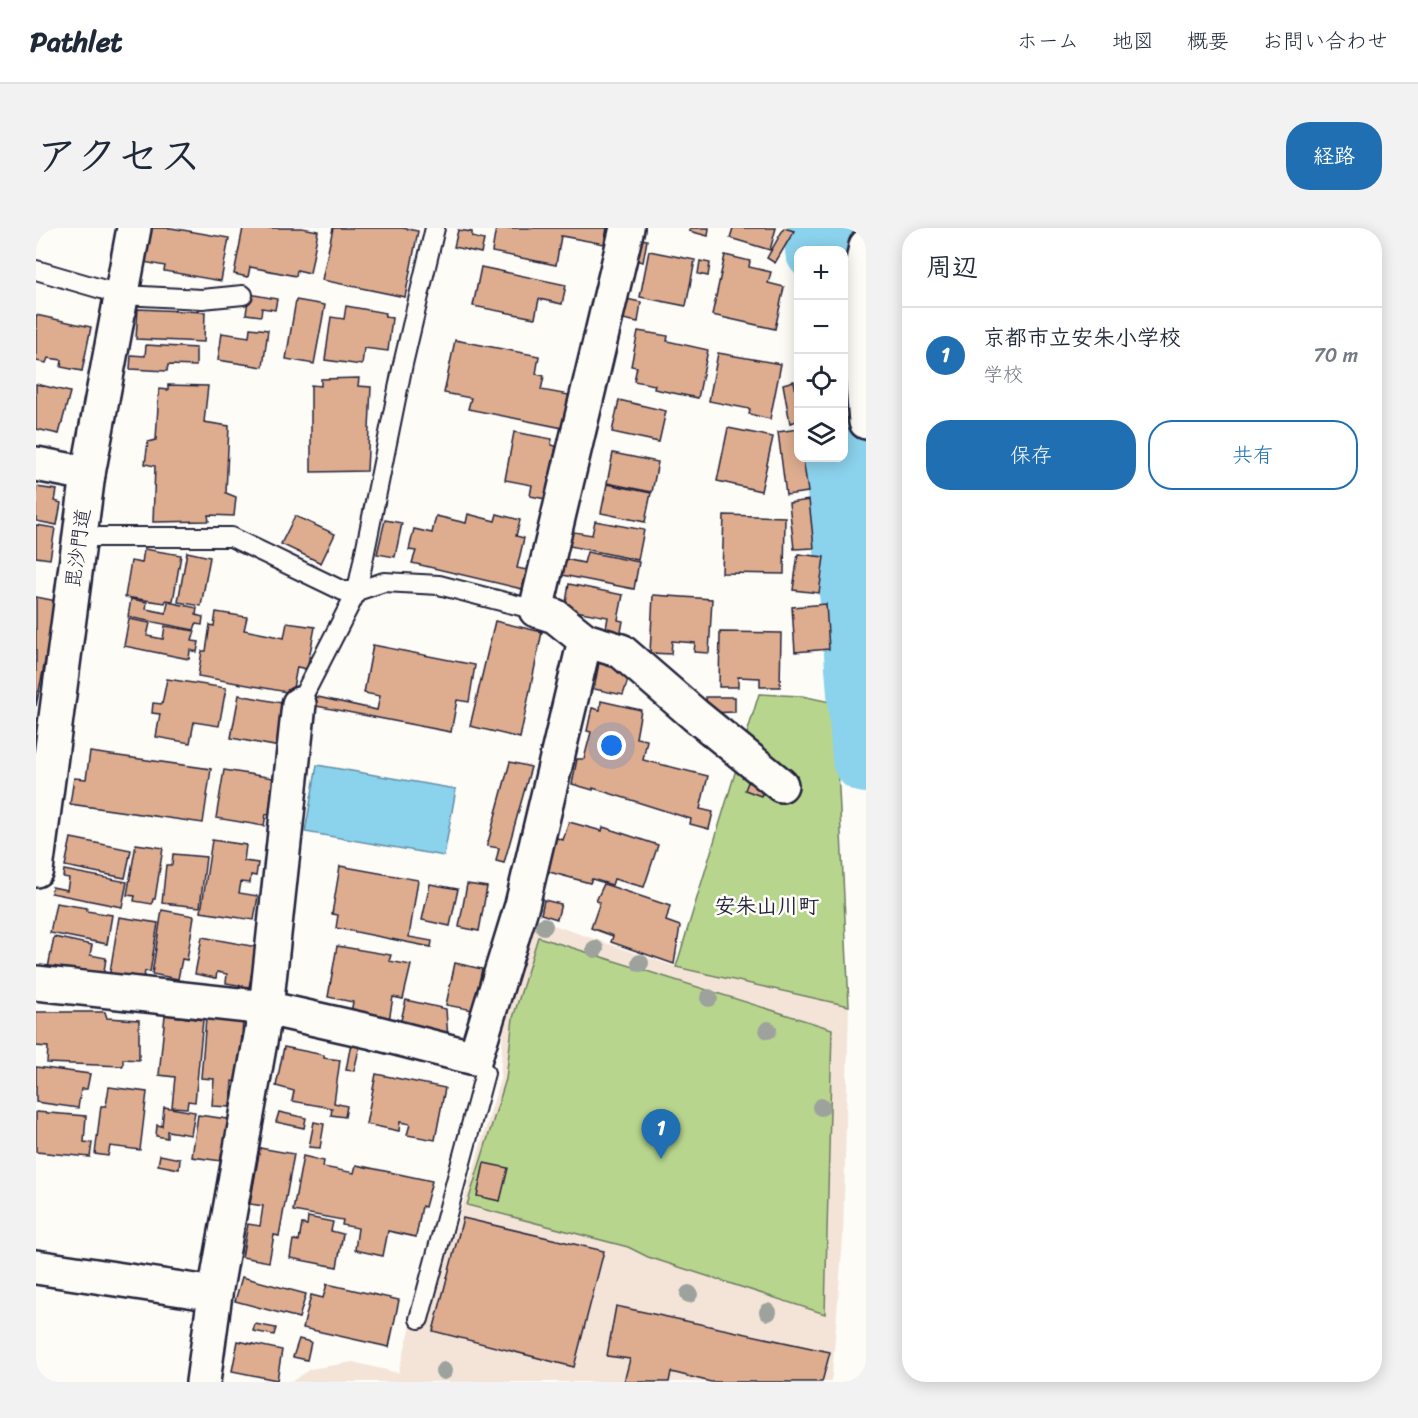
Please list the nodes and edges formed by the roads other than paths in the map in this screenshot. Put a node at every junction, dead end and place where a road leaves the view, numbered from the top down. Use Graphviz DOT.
graph roads {
  1 [pos="134,228"];
  2 [pos="435,228"];
  3 [pos="627,228"];
  4 [pos="866,246"];
  5 [pos="36,270"];
  6 [pos="122,294"];
  7 [pos="243,295"];
  8 [pos="866,422"];
  9 [pos="36,464"];
  10 [pos="88,474"];
  11 [pos="80,537"];
  12 [pos="357,591"];
  13 [pos="536,610"];
  14 [pos="585,640"];
  15 [pos="299,704"];
  16 [pos="781,785"];
  17 [pos="36,870"];
  18 [pos="36,983"];
  19 [pos="266,1008"];
  20 [pos="475,1058"];
  21 [pos="36,1267"];
  22 [pos="215,1294"];
  23 [pos="419,1319"];
  24 [pos="203,1382"];
  1 -- 6 [label="street, 毘沙門道"];
  2 -- 12 [label="lane"];
  3 -- 13 [label="street"];
  4 -- 8 [label="street"];
  5 -- 6 [label="lane"];
  6 -- 7 [label="lane"];
  6 -- 10 [label="street, 毘沙門道"];
  9 -- 10 [label="street"];
  10 -- 11 [label="street, 毘沙門道"];
  11 -- 12 [label="lane"];
  11 -- 17 [label="street, 毘沙門道"];
  12 -- 13 [label="lane"];
  12 -- 15 [label="lane"];
  13 -- 14 [label="street"];
  14 -- 16 [label="street"];
  14 -- 20 [label="street"];
  15 -- 19 [label="street"];
  18 -- 19 [label="street"];
  19 -- 20 [label="street"];
  19 -- 22 [label="street"];
  20 -- 23 [label="lane"];
  21 -- 22 [label="street"];
  22 -- 24 [label="street"];
}
